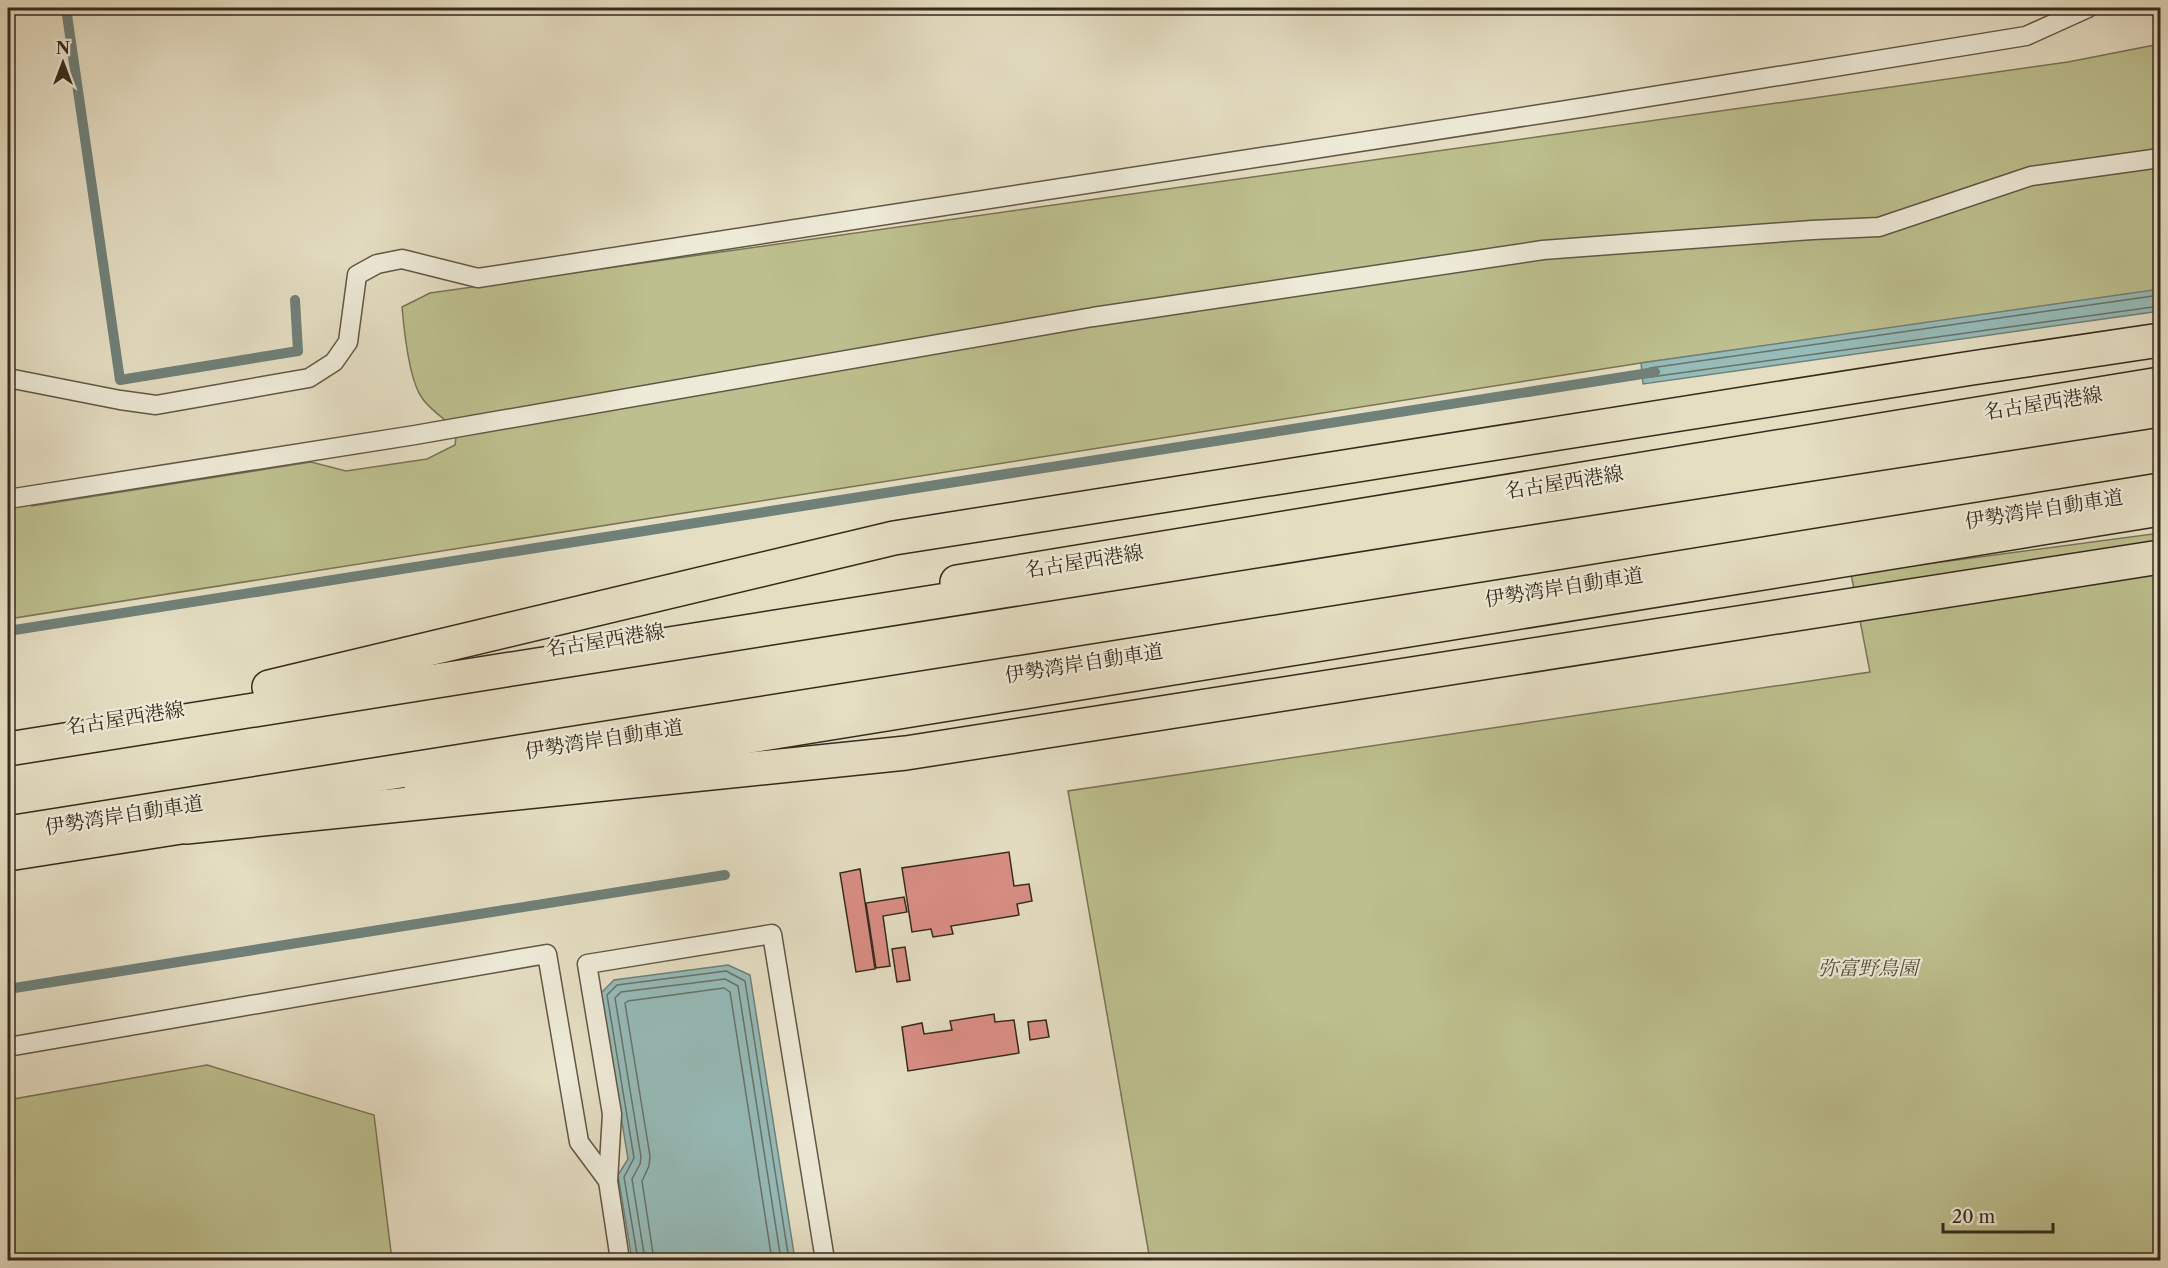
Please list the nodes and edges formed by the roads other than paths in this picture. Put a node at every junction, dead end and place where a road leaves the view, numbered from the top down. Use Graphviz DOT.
graph roads {
  1 [pos="2088,8"];
  2 [pos="2160,158"];
  3 [pos="2160,340"];
  4 [pos="8,378"];
  5 [pos="2160,384"];
  6 [pos="2160,410"];
  7 [pos="2160,490"];
  8 [pos="8,499"];
  9 [pos="2160,509"];
  10 [pos="2160,558"];
  11 [pos="168,712"];
  12 [pos="8,735"];
  13 [pos="8,749"];
  14 [pos="186,826"];
  15 [pos="8,833"];
  16 [pos="8,855"];
  17 [pos="8,1047"];
  18 [pos="608,1182"];
  19 [pos="620,1260"];
  20 [pos="825,1260"];
  1 -- 4 [label="lane"];
  2 -- 8 [label="lane"];
  3 -- 11 [label="main road"];
  5 -- 11 [label="main road, 名古屋西港線"];
  6 -- 13 [label="main road"];
  7 -- 15 [label="main road, 伊勢湾岸自動車道"];
  9 -- 14 [label="main road"];
  10 -- 14 [label="main road"];
  11 -- 12 [label="main road, 名古屋西港線"];
  14 -- 16 [label="main road"];
  17 -- 18 [label="lane"];
  18 -- 19 [label="lane"];
  18 -- 20 [label="lane"];
}
